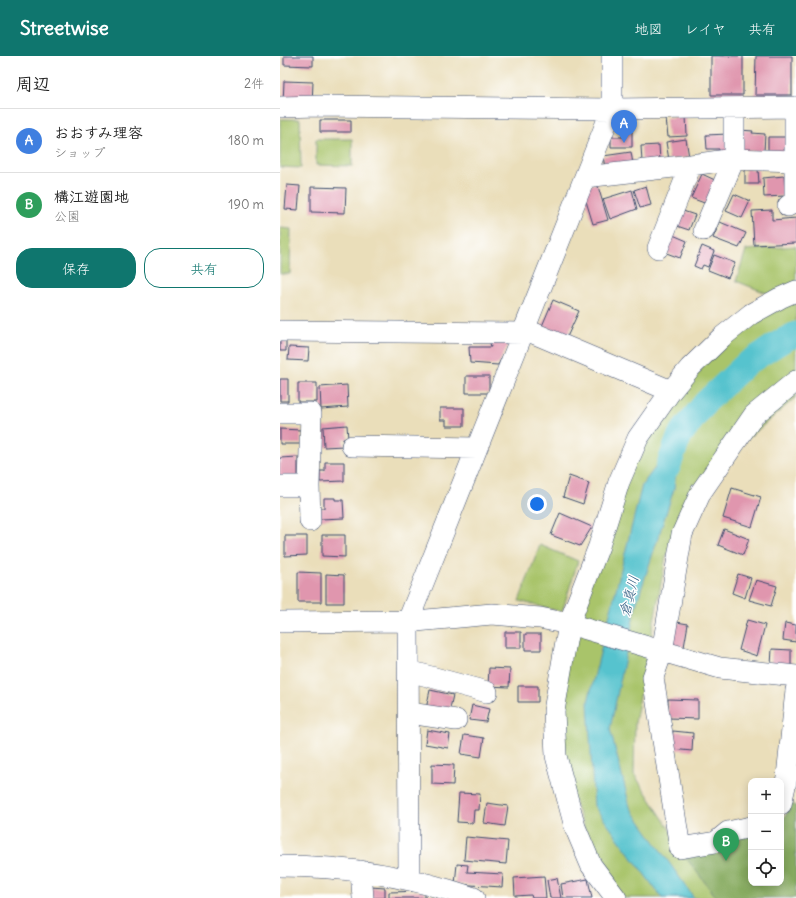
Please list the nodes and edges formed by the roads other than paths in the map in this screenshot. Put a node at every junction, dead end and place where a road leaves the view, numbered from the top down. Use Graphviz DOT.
graph roads {
  1 [pos="612,56"];
  2 [pos="280,107"];
  3 [pos="796,107"];
  4 [pos="734,108"];
  5 [pos="612,109"];
  6 [pos="734,159"];
  7 [pos="795,161"];
  8 [pos="691,165"];
  9 [pos="585,177"];
  10 [pos="788,206"];
  11 [pos="704,230"];
  12 [pos="658,248"];
  13 [pos="796,291"];
  14 [pos="280,331"];
  15 [pos="524,331"];
  16 [pos="796,381"];
  17 [pos="671,391"];
  18 [pos="280,413"];
  19 [pos="352,446"];
  20 [pos="477,448"];
  21 [pos="280,486"];
  22 [pos="309,486"];
  23 [pos="310,521"];
  24 [pos="408,621"];
  25 [pos="280,622"];
  26 [pos="573,625"];
  27 [pos="657,651"];
  28 [pos="409,671"];
  29 [pos="796,676"];
  30 [pos="796,690"];
  31 [pos="487,692"];
  32 [pos="409,713"];
  33 [pos="456,720"];
  34 [pos="784,790"];
  35 [pos="748,828"];
  36 [pos="280,866"];
  37 [pos="362,871"];
  38 [pos="409,879"];
  39 [pos="363,898"];
  40 [pos="474,898"];
  41 [pos="616,898"];
  1 -- 5 [label="street"];
  2 -- 5 [label="street"];
  3 -- 4 [label="street"];
  3 -- 7 [label="street"];
  4 -- 5 [label="street"];
  4 -- 6 [label="street"];
  5 -- 9 [label="street"];
  6 -- 7 [label="street"];
  6 -- 8 [label="street"];
  6 -- 11 [label="street"];
  7 -- 10 [label="street"];
  8 -- 9 [label="street"];
  8 -- 12 [label="street"];
  9 -- 15 [label="street"];
  13 -- 17 [label="street"];
  14 -- 15 [label="street"];
  15 -- 17 [label="street"];
  15 -- 20 [label="street"];
  16 -- 27 [label="street"];
  17 -- 26 [label="street"];
  18 -- 22 [label="street"];
  19 -- 20 [label="street"];
  20 -- 24 [label="street"];
  21 -- 22 [label="street"];
  22 -- 23 [label="street"];
  24 -- 25 [label="street"];
  24 -- 26 [label="street"];
  24 -- 28 [label="street"];
  26 -- 27 [label="street"];
  26 -- 41 [label="street"];
  27 -- 29 [label="street"];
  27 -- 35 [label="street"];
  28 -- 31 [label="street"];
  28 -- 32 [label="street"];
  30 -- 34 [label="street"];
  32 -- 33 [label="street"];
  32 -- 38 [label="street"];
  36 -- 37 [label="street"];
  37 -- 38 [label="street"];
  37 -- 39 [label="street"];
  38 -- 40 [label="street"];
}
